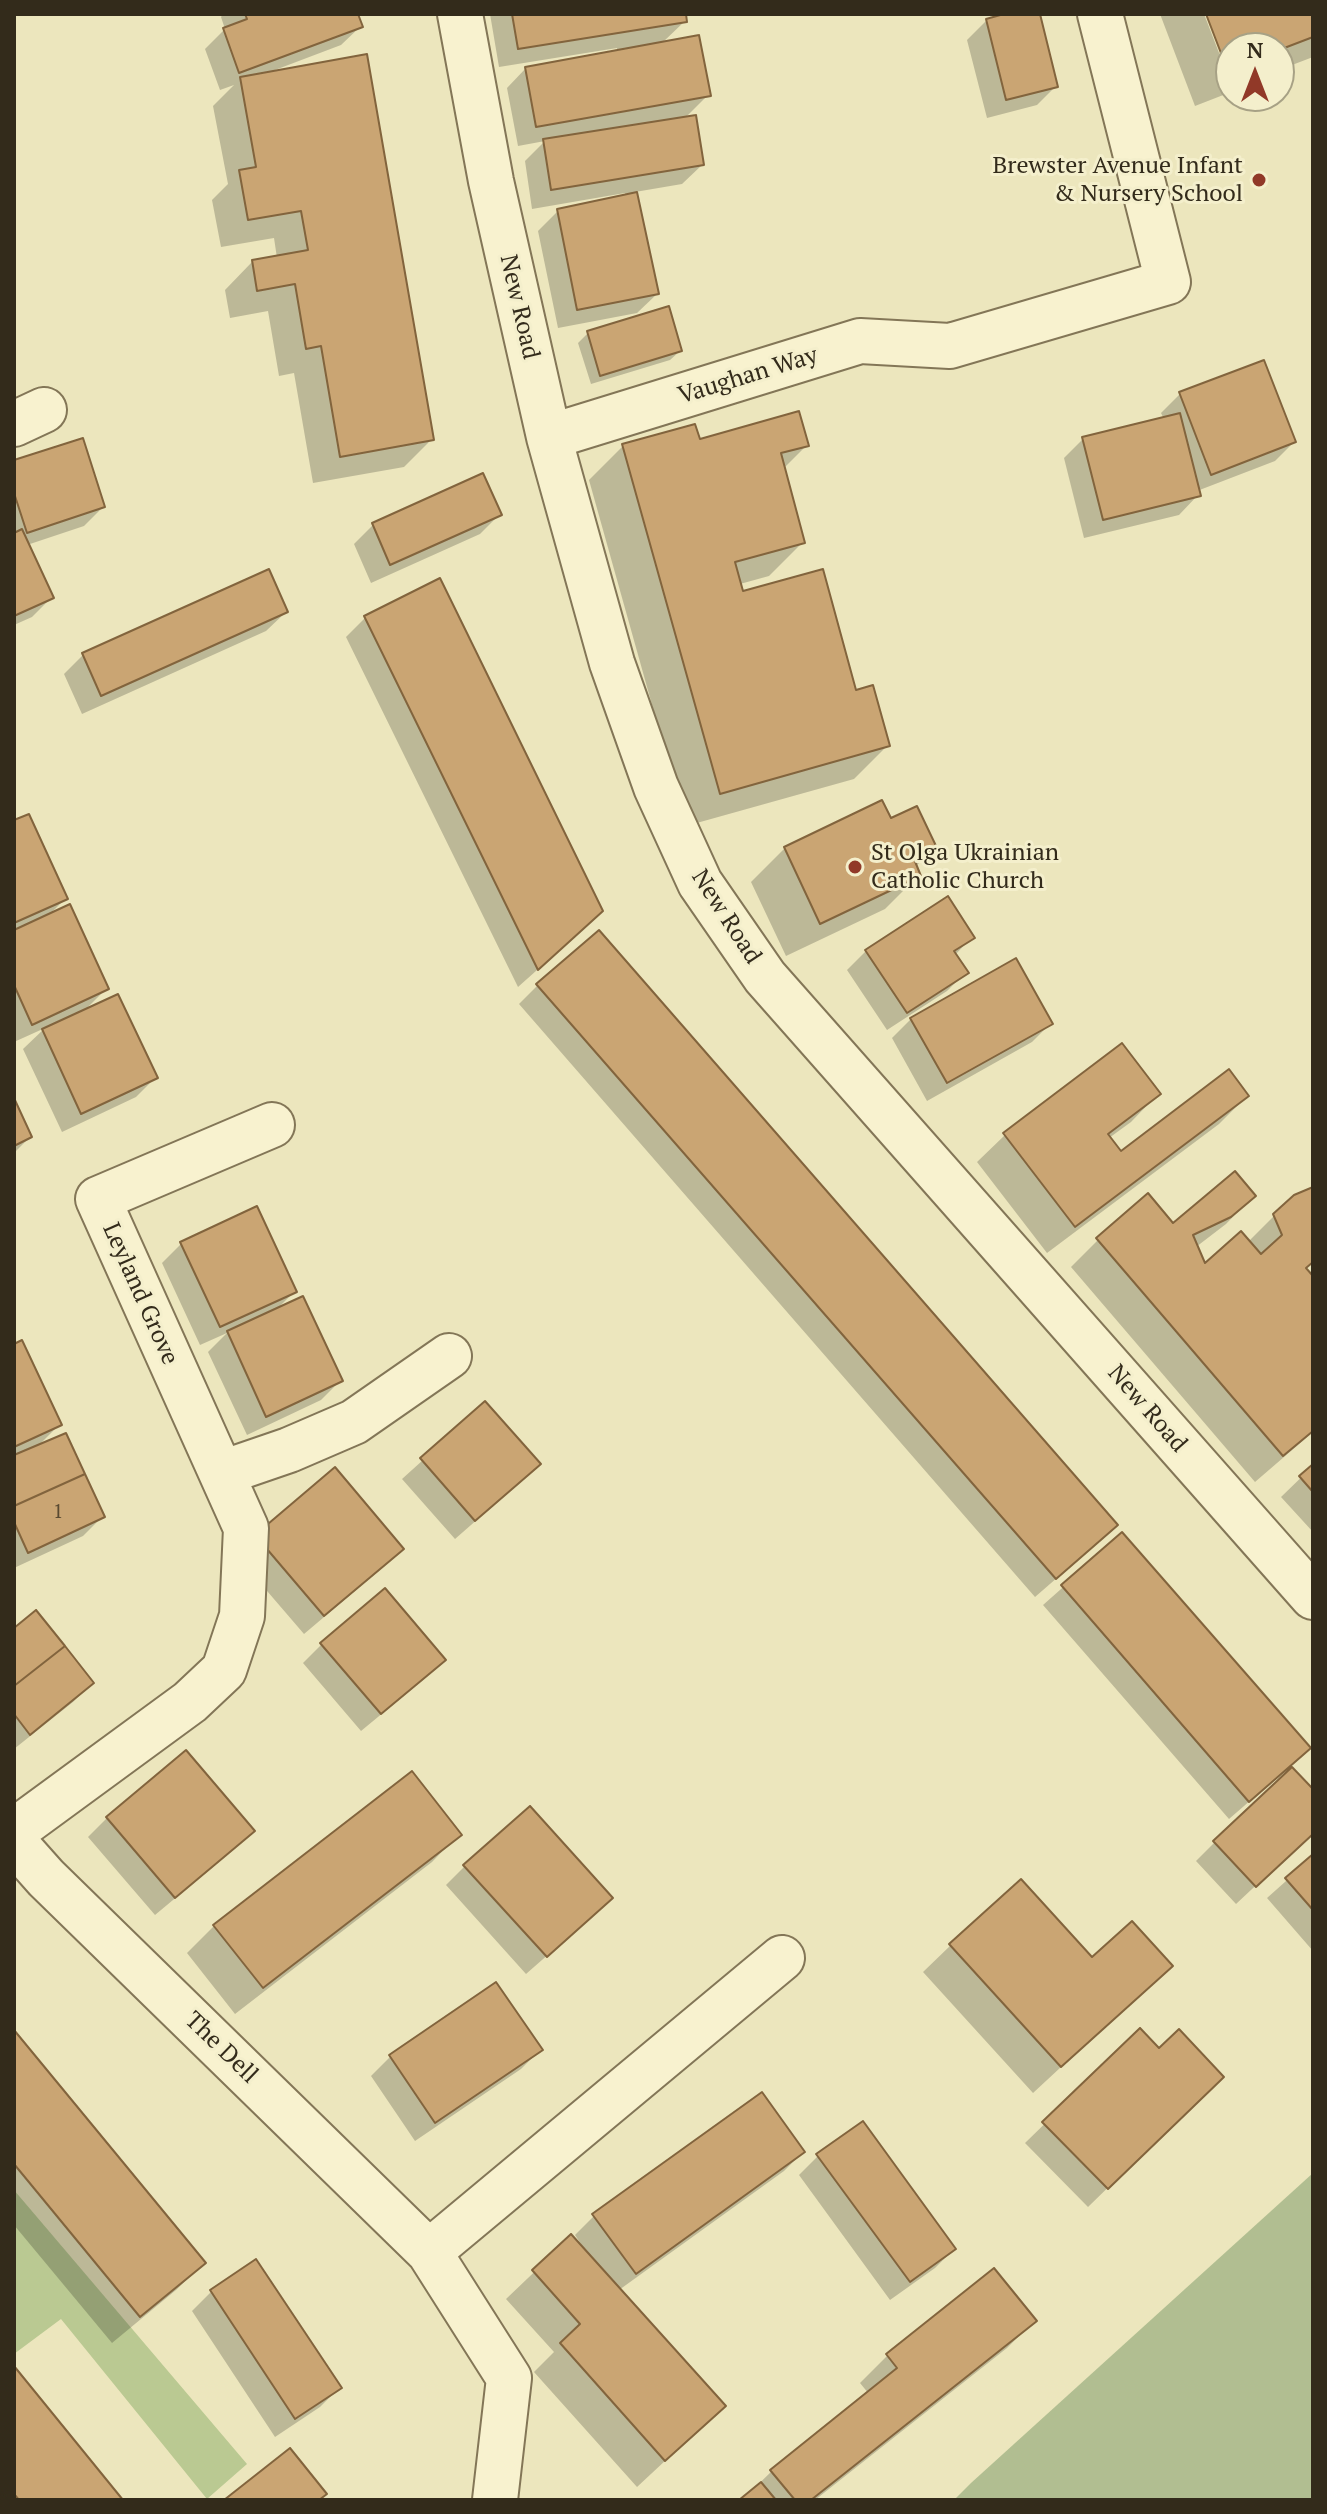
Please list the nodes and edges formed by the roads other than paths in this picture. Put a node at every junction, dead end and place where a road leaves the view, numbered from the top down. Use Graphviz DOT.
graph roads {
  1 [pos="460,14"];
  2 [pos="1100,14"];
  3 [pos="549,437"];
  4 [pos="272,1125"];
  5 [pos="449,1356"];
  6 [pos="222,1473"];
  7 [pos="1313,1597"];
  8 [pos="14,1831"];
  9 [pos="14,1842"];
  10 [pos="782,1958"];
  11 [pos="429,2252"];
  12 [pos="495,2500"];
  1 -- 3 [label="street, New Road"];
  2 -- 3 [label="street, Vaughan Way"];
  3 -- 7 [label="street, New Road"];
  4 -- 6 [label="street, Leyland Grove"];
  5 -- 6 [label="street"];
  6 -- 8 [label="street, Leyland Grove"];
  9 -- 11 [label="street, The Dell"];
  10 -- 11 [label="street"];
  11 -- 12 [label="street, The Dell"];
}
